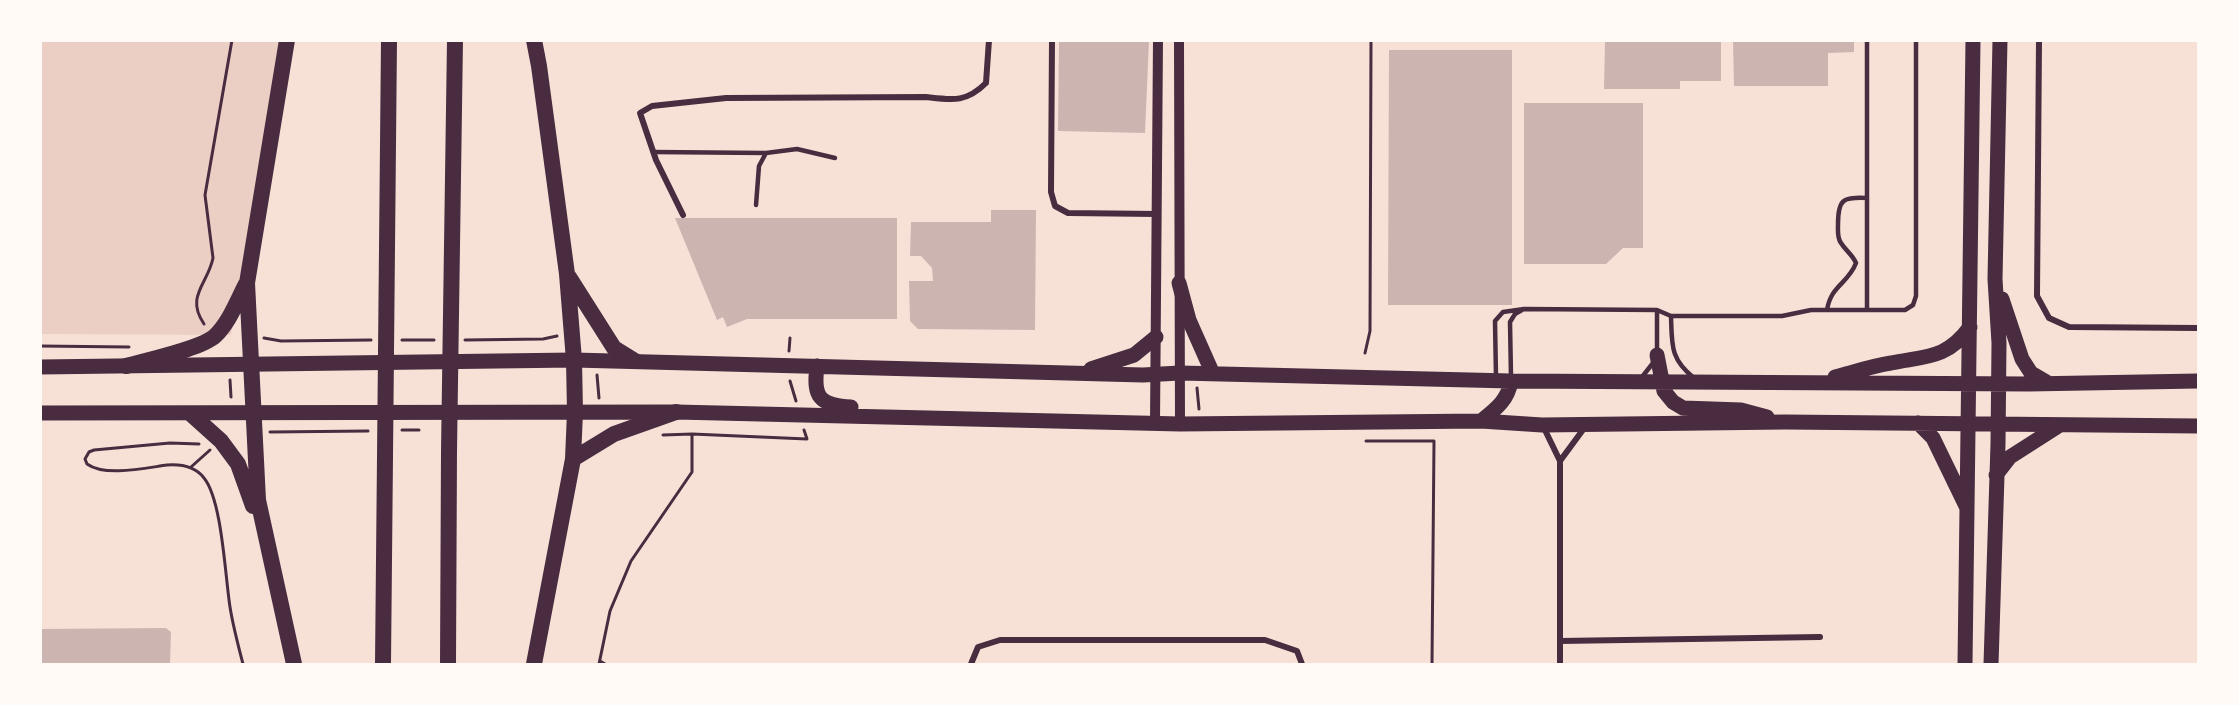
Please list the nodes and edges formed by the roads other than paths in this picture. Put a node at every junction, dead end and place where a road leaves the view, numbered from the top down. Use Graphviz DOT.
graph roads {
  1 [pos="287,40"];
  2 [pos="389,40"];
  3 [pos="455,40"];
  4 [pos="534,40"];
  5 [pos="989,40"];
  6 [pos="1052,40"];
  7 [pos="1158,40"];
  8 [pos="1179,40"];
  9 [pos="1867,40"];
  10 [pos="1916,40"];
  11 [pos="1962,40"];
  12 [pos="1973,40"];
  13 [pos="2000,40"];
  14 [pos="2039,40"];
  15 [pos="1972,86"];
  16 [pos="653,152"];
  17 [pos="766,153"];
  18 [pos="835,158"];
  19 [pos="1867,198"];
  20 [pos="756,205"];
  21 [pos="1157,214"];
  22 [pos="683,215"];
  23 [pos="567,274"];
  24 [pos="1995,279"];
  25 [pos="247,283"];
  26 [pos="1179,283"];
  27 [pos="1524,309"];
  28 [pos="1657,310"];
  29 [pos="1827,310"];
  30 [pos="1867,310"];
  31 [pos="1671,316"];
  32 [pos="1970,327"];
  33 [pos="2199,328"];
  34 [pos="1156,338"];
  35 [pos="1657,355"];
  36 [pos="574,360"];
  37 [pos="635,361"];
  38 [pos="252,363"];
  39 [pos="126,366"];
  40 [pos="817,366"];
  41 [pos="40,367"];
  42 [pos="1076,373"];
  43 [pos="1180,373"];
  44 [pos="1213,374"];
  45 [pos="1156,375"];
  46 [pos="1504,380"];
  47 [pos="1639,381"];
  48 [pos="1660,381"];
  49 [pos="1698,381"];
  50 [pos="2199,381"];
  51 [pos="1815,382"];
  52 [pos="1969,383"];
  53 [pos="1998,383"];
  54 [pos="2049,384"];
  55 [pos="575,412"];
  56 [pos="676,412"];
  57 [pos="40,413"];
  58 [pos="254,413"];
  59 [pos="191,414"];
  60 [pos="934,418"];
  61 [pos="1481,421"];
  62 [pos="1785,422"];
  63 [pos="1155,423"];
  64 [pos="1918,423"];
  65 [pos="1969,423"];
  66 [pos="1998,423"];
  67 [pos="1180,424"];
  68 [pos="1587,424"];
  69 [pos="1542,425"];
  70 [pos="2060,425"];
  71 [pos="2199,426"];
  72 [pos="573,459"];
  73 [pos="1560,460"];
  74 [pos="1996,475"];
  75 [pos="1968,510"];
  76 [pos="266,541"];
  77 [pos="1820,636"];
  78 [pos="1560,641"];
  79 [pos="294,664"];
  80 [pos="383,664"];
  81 [pos="448,664"];
  82 [pos="534,664"];
  83 [pos="971,664"];
  84 [pos="1302,664"];
  85 [pos="1560,664"];
  86 [pos="1965,664"];
  87 [pos="1991,664"];
  1 -- 25 [label="highway"];
  2 -- 80 [label="highway"];
  3 -- 81 [label="highway"];
  4 -- 23 [label="highway"];
  5 -- 16 [label="street"];
  6 -- 21 [label="street"];
  7 -- 21 [label="street"];
  8 -- 26 [label="street"];
  9 -- 19 [label="lane"];
  10 -- 30 [label="lane"];
  11 -- 15 [label="main road"];
  12 -- 15 [label="main road"];
  13 -- 24 [label="main road"];
  14 -- 33 [label="street"];
  15 -- 32 [label="main road"];
  16 -- 17 [label="lane"];
  16 -- 22 [label="street"];
  17 -- 18 [label="lane"];
  17 -- 20 [label="lane"];
  19 -- 29 [label="lane"];
  19 -- 30 [label="lane"];
  21 -- 34 [label="street"];
  23 -- 36 [label="highway"];
  23 -- 37 [label="highway"];
  24 -- 53 [label="main road"];
  24 -- 54 [label="main road"];
  25 -- 38 [label="highway"];
  25 -- 39 [label="highway"];
  26 -- 43 [label="street"];
  26 -- 44 [label="main road"];
  27 -- 28 [label="lane"];
  27 -- 46 [label="lane"];
  27 -- 46 [label="lane"];
  28 -- 31 [label="lane"];
  28 -- 35 [label="lane"];
  29 -- 30 [label="lane"];
  29 -- 31 [label="lane"];
  31 -- 49 [label="lane"];
  32 -- 51 [label="main road"];
  32 -- 52 [label="main road"];
  34 -- 42 [label="main road"];
  34 -- 45 [label="street"];
  35 -- 47 [label="lane"];
  35 -- 48 [label="main road"];
  36 -- 37 [label="main road"];
  36 -- 38 [label="main road"];
  36 -- 55 [label="highway"];
  37 -- 40 [label="main road"];
  38 -- 39 [label="main road"];
  38 -- 58 [label="highway"];
  39 -- 41 [label="main road"];
  40 -- 42 [label="main road"];
  40 -- 60 [label="main road"];
  42 -- 45 [label="main road"];
  43 -- 44 [label="main road"];
  43 -- 45 [label="main road"];
  43 -- 67 [label="street"];
  44 -- 46 [label="main road"];
  45 -- 63 [label="street"];
  46 -- 47 [label="main road"];
  46 -- 61 [label="main road"];
  47 -- 48 [label="main road"];
  48 -- 49 [label="main road"];
  48 -- 62 [label="main road"];
  49 -- 51 [label="main road"];
  50 -- 54 [label="main road"];
  51 -- 52 [label="main road"];
  52 -- 53 [label="main road"];
  52 -- 65 [label="main road"];
  53 -- 54 [label="main road"];
  53 -- 66 [label="main road"];
  55 -- 56 [label="main road"];
  55 -- 58 [label="main road"];
  55 -- 72 [label="highway"];
  56 -- 60 [label="main road"];
  56 -- 72 [label="highway"];
  57 -- 59 [label="main road"];
  58 -- 59 [label="main road"];
  58 -- 76 [label="highway"];
  59 -- 76 [label="highway"];
  60 -- 63 [label="main road"];
  61 -- 67 [label="main road"];
  61 -- 69 [label="main road"];
  62 -- 64 [label="main road"];
  62 -- 68 [label="main road"];
  63 -- 67 [label="main road"];
  64 -- 65 [label="main road"];
  64 -- 75 [label="main road"];
  65 -- 66 [label="main road"];
  65 -- 75 [label="main road"];
  66 -- 70 [label="main road"];
  66 -- 74 [label="main road"];
  68 -- 69 [label="main road"];
  68 -- 73 [label="street"];
  69 -- 73 [label="street"];
  70 -- 71 [label="main road"];
  70 -- 74 [label="main road"];
  72 -- 82 [label="highway"];
  73 -- 78 [label="street"];
  74 -- 87 [label="main road"];
  75 -- 86 [label="main road"];
  76 -- 79 [label="highway"];
  77 -- 78 [label="street"];
  78 -- 85 [label="street"];
  83 -- 84 [label="street"];
}
